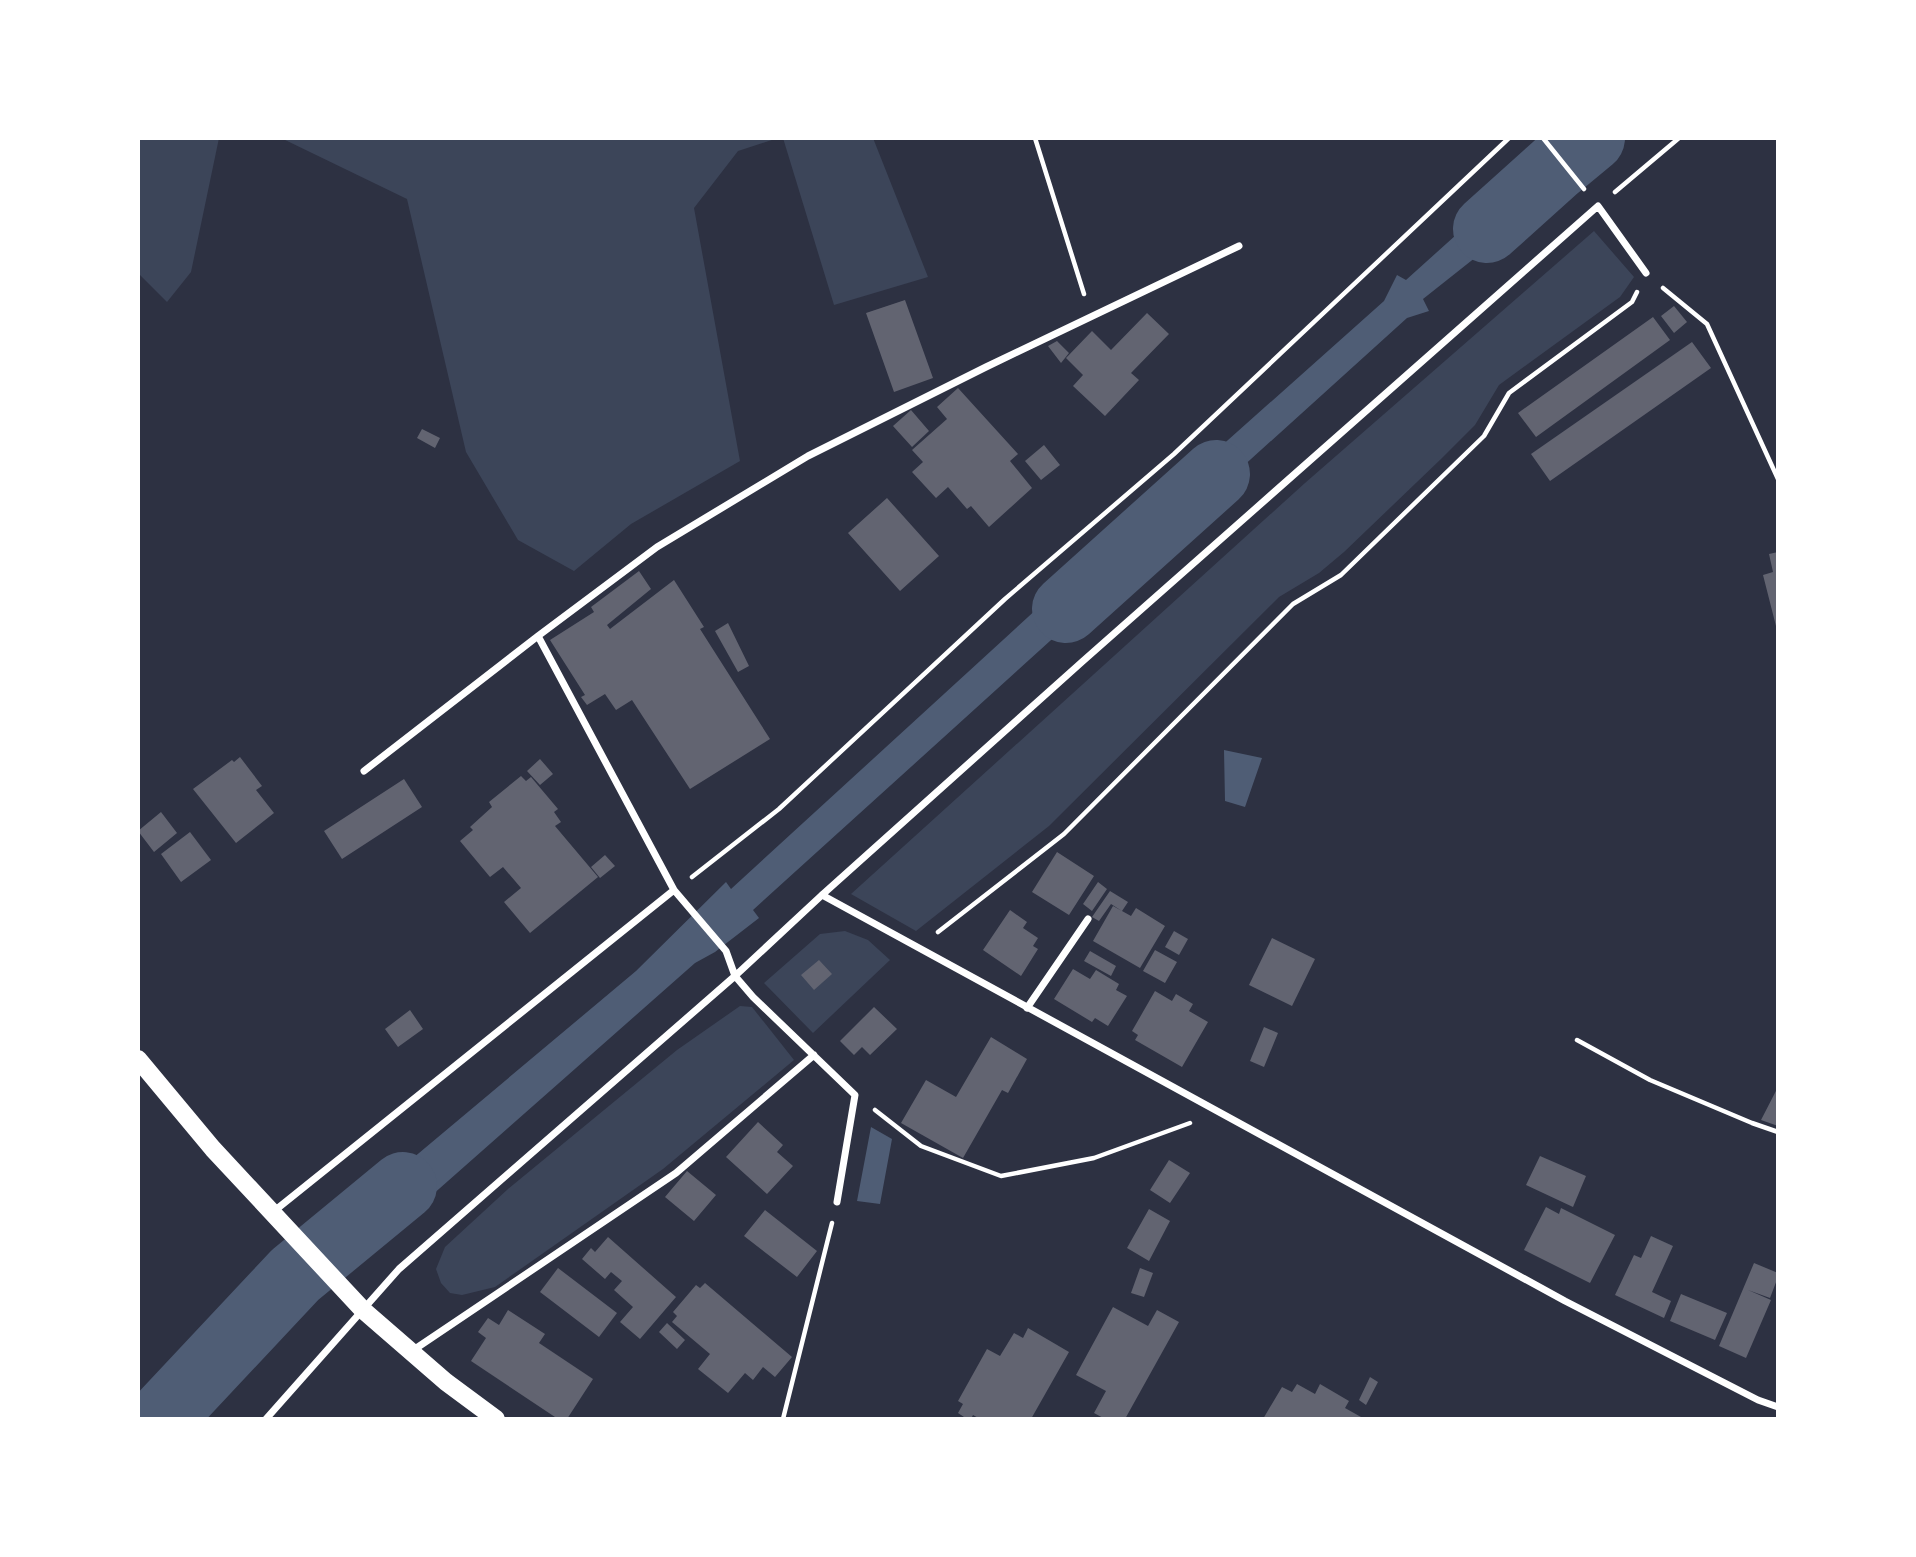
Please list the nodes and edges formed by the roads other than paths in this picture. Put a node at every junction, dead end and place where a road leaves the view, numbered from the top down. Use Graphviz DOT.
graph roads {
  1 [pos="1239,246"];
  2 [pos="1646,273"];
  3 [pos="538,636"];
  4 [pos="364,771"];
  5 [pos="674,890"];
  6 [pos="822,895"];
  7 [pos="1088,919"];
  8 [pos="735,976"];
  9 [pos="1027,1007"];
  10 [pos="814,1055"];
  11 [pos="138,1059"];
  12 [pos="837,1202"];
  13 [pos="272,1213"];
  14 [pos="363,1310"];
  15 [pos="411,1352"];
  16 [pos="1778,1407"];
  17 [pos="266,1419"];
  18 [pos="496,1419"];
  1 -- 3 [label="street"];
  2 -- 6 [label="street"];
  3 -- 4 [label="street"];
  3 -- 5 [label="street"];
  5 -- 8 [label="street"];
  5 -- 13 [label="street"];
  6 -- 8 [label="street"];
  6 -- 9 [label="street"];
  7 -- 9 [label="street"];
  8 -- 10 [label="street"];
  8 -- 14 [label="street"];
  9 -- 16 [label="street"];
  10 -- 12 [label="street"];
  10 -- 15 [label="street"];
  11 -- 13 [label="main road"];
  13 -- 14 [label="main road"];
  14 -- 15 [label="main road"];
  14 -- 17 [label="street"];
  15 -- 18 [label="main road"];
}
